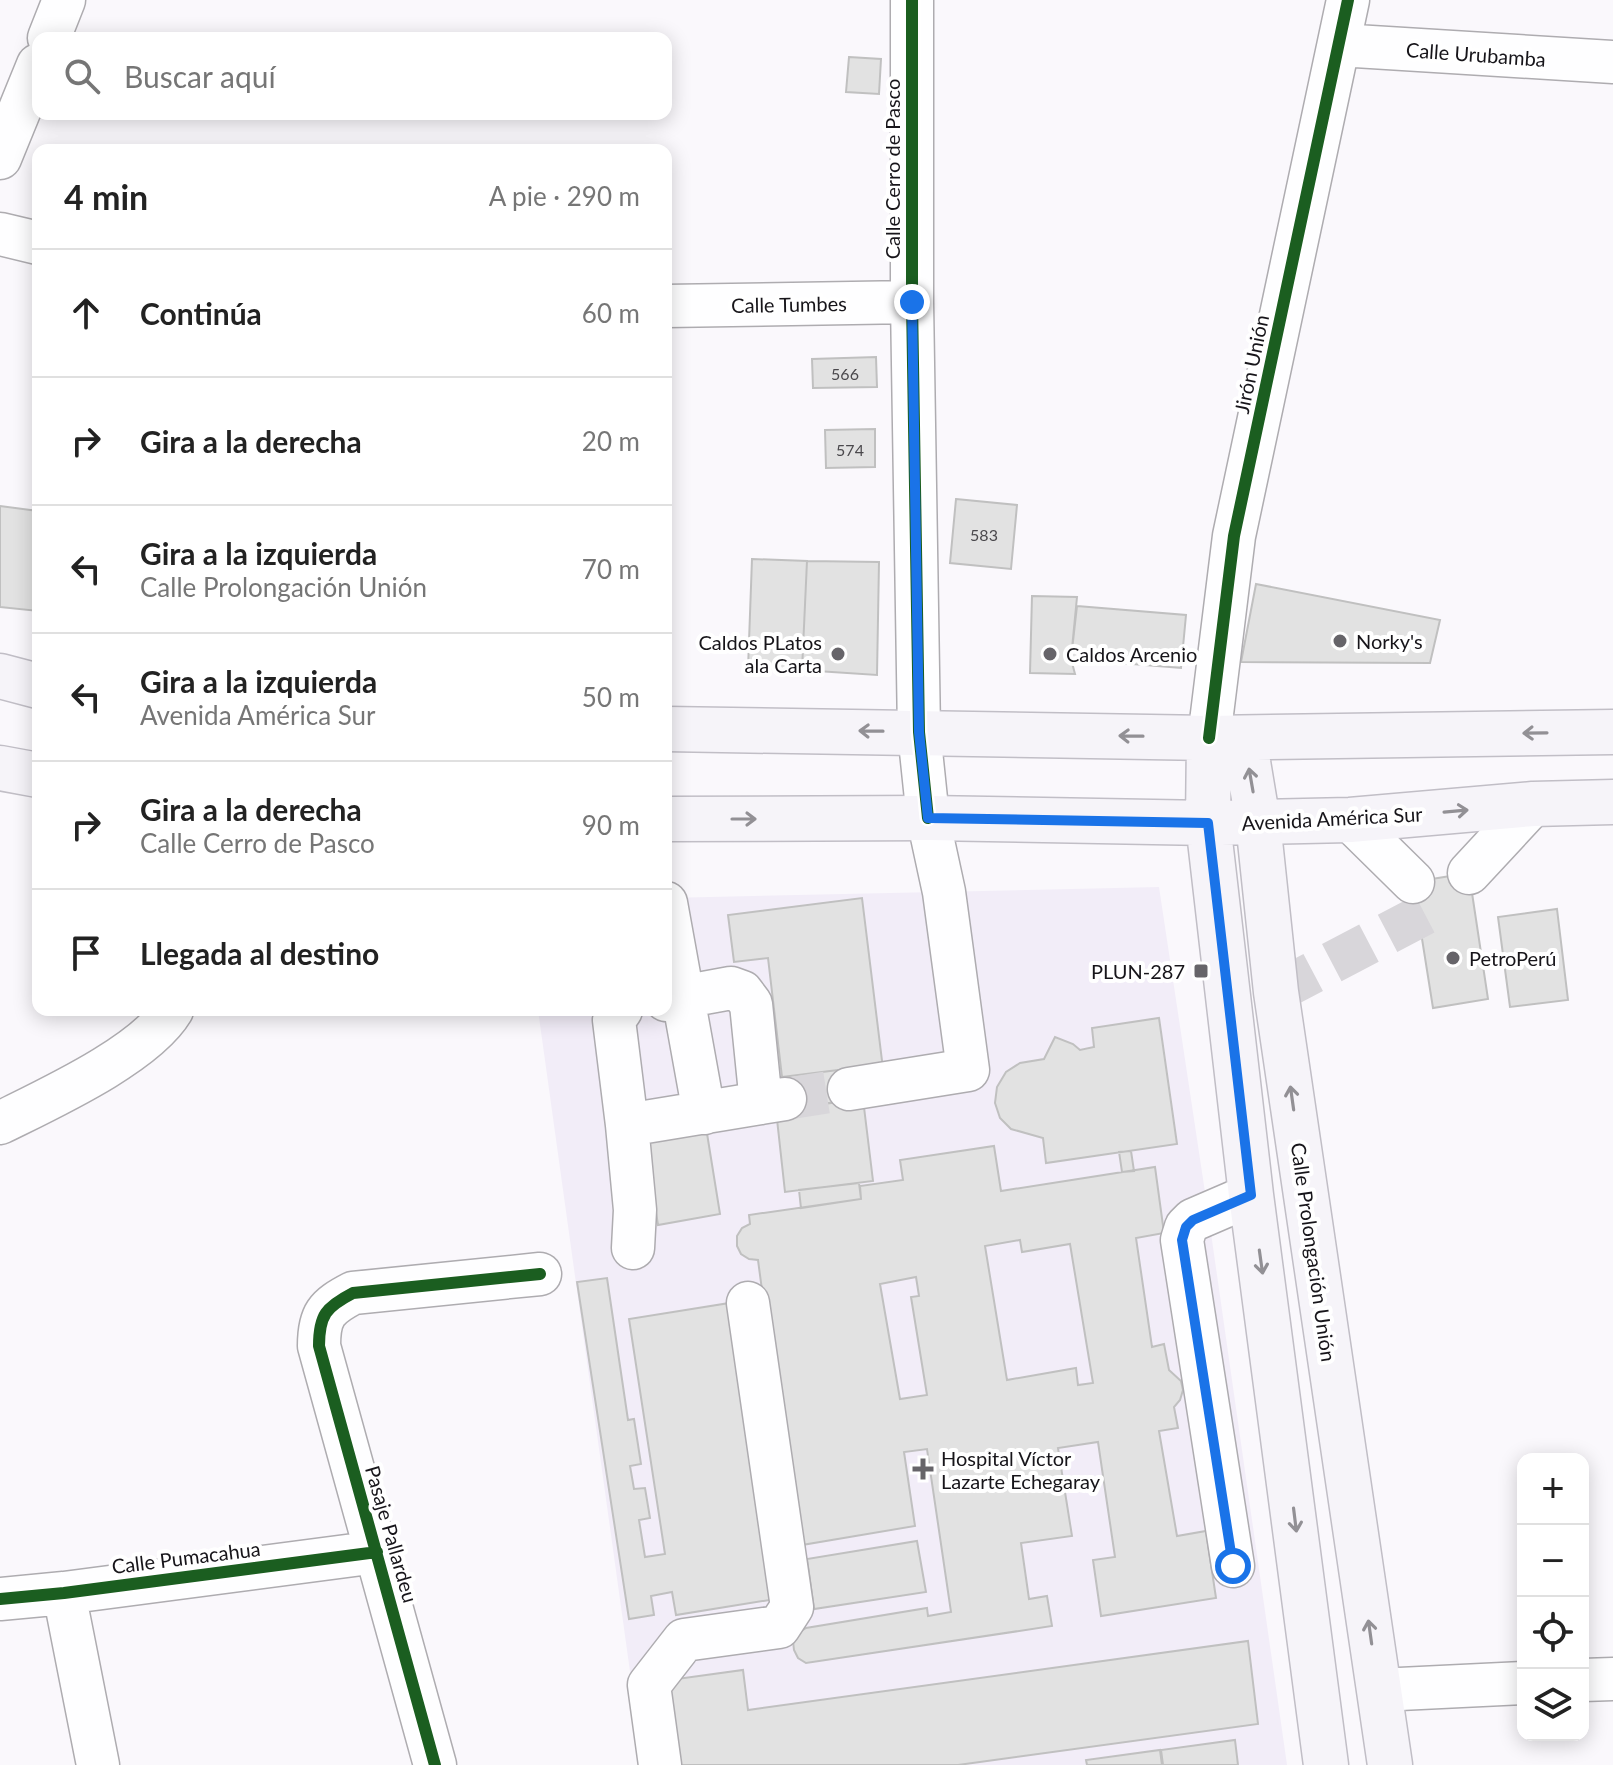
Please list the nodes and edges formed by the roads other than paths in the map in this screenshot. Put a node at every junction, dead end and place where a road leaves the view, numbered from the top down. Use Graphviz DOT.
graph roads {
  1 [pos="64,0"];
  2 [pos="912,0"];
  3 [pos="1348,0"];
  4 [pos="51,32"];
  5 [pos="1339,45"];
  6 [pos="1613,62"];
  7 [pos="32,80"];
  8 [pos="0,158"];
  9 [pos="0,234"];
  10 [pos="32,242"];
  11 [pos="912,302"];
  12 [pos="672,306"];
  13 [pos="0,676"];
  14 [pos="32,684"];
  15 [pos="672,729"];
  16 [pos="919,732"];
  17 [pos="1613,732"];
  18 [pos="1226,738"];
  19 [pos="0,768"];
  20 [pos="32,774"];
  21 [pos="1613,802"];
  22 [pos="1533,804"];
  23 [pos="928,818"];
  24 [pos="672,819"];
  25 [pos="1350,820"];
  26 [pos="1258,822"];
  27 [pos="1208,823"];
  28 [pos="1469,873"];
  29 [pos="1413,882"];
  30 [pos="672,961"];
  31 [pos="676,999"];
  32 [pos="168,1016"];
  33 [pos="617,1016"];
  34 [pos="849,1089"];
  35 [pos="704,1113"];
  36 [pos="0,1123"];
  37 [pos="627,1125"];
  38 [pos="1251,1195"];
  39 [pos="633,1248"];
  40 [pos="540,1274"];
  41 [pos="748,1303"];
  42 [pos="377,1552"];
  43 [pos="1233,1566"];
  44 [pos="64,1593"];
  45 [pos="0,1599"];
  46 [pos="1613,1679"];
  47 [pos="1589,1680"];
  48 [pos="1517,1683"];
  49 [pos="1379,1690"];
  50 [pos="98,1765"];
  51 [pos="435,1765"];
  52 [pos="660,1765"];
  53 [pos="1326,1765"];
  54 [pos="1390,1765"];
  1 -- 4 [label="street"];
  2 -- 11 [label="street, Calle Cerro de Pasco"];
  3 -- 5 [label="street, Jirón Unión"];
  5 -- 6 [label="street, Calle Urubamba"];
  5 -- 18 [label="street, Jirón Unión"];
  7 -- 8 [label="street"];
  9 -- 10 [label="street"];
  11 -- 12 [label="street, Calle Tumbes"];
  11 -- 16 [label="street, Calle Cerro de Pasco"];
  13 -- 14 [label="main road"];
  16 -- 15 [label="main road, one-way"];
  18 -- 16 [label="main road, one-way"];
  16 -- 23 [label="street, Calle Cerro de Pasco"];
  17 -- 18 [label="main road, one-way"];
  26 -- 18 [label="main road, Calle Prolongación Unión, one-way"];
  18 -- 27 [label="main road"];
  19 -- 20 [label="main road"];
  21 -- 22 [label="main road, Avenida América Sur"];
  25 -- 22 [label="main road, Avenida América Sur, one-way"];
  22 -- 28 [label="street"];
  24 -- 23 [label="main road, Avenida América Sur, one-way"];
  23 -- 27 [label="main road, Avenida América Sur"];
  23 -- 34 [label="street, Calle Cerro de Pasco"];
  25 -- 26 [label="main road, Avenida América Sur"];
  25 -- 29 [label="street"];
  26 -- 27 [label="main road, Avenida América Sur"];
  49 -- 26 [label="main road, Calle Prolongación Unión, one-way"];
  27 -- 38 [label="main road"];
  30 -- 31 [label="street"];
  31 -- 35 [label="street"];
  31 -- 35 [label="street"];
  32 -- 36 [label="street"];
  33 -- 37 [label="street"];
  35 -- 37 [label="street"];
  37 -- 39 [label="street"];
  38 -- 43 [label="street"];
  38 -- 53 [label="main road, one-way"];
  40 -- 42 [label="street, Pasaje Pallardeu"];
  41 -- 52 [label="street"];
  42 -- 44 [label="street, Calle Pumacahua"];
  42 -- 51 [label="street, Pasaje Pallardeu"];
  44 -- 45 [label="street, Calle Pumacahua"];
  44 -- 50 [label="street"];
  46 -- 47 [label="street"];
  48 -- 49 [label="street"];
  49 -- 54 [label="main road, Calle Prolongación Unión"];
}
